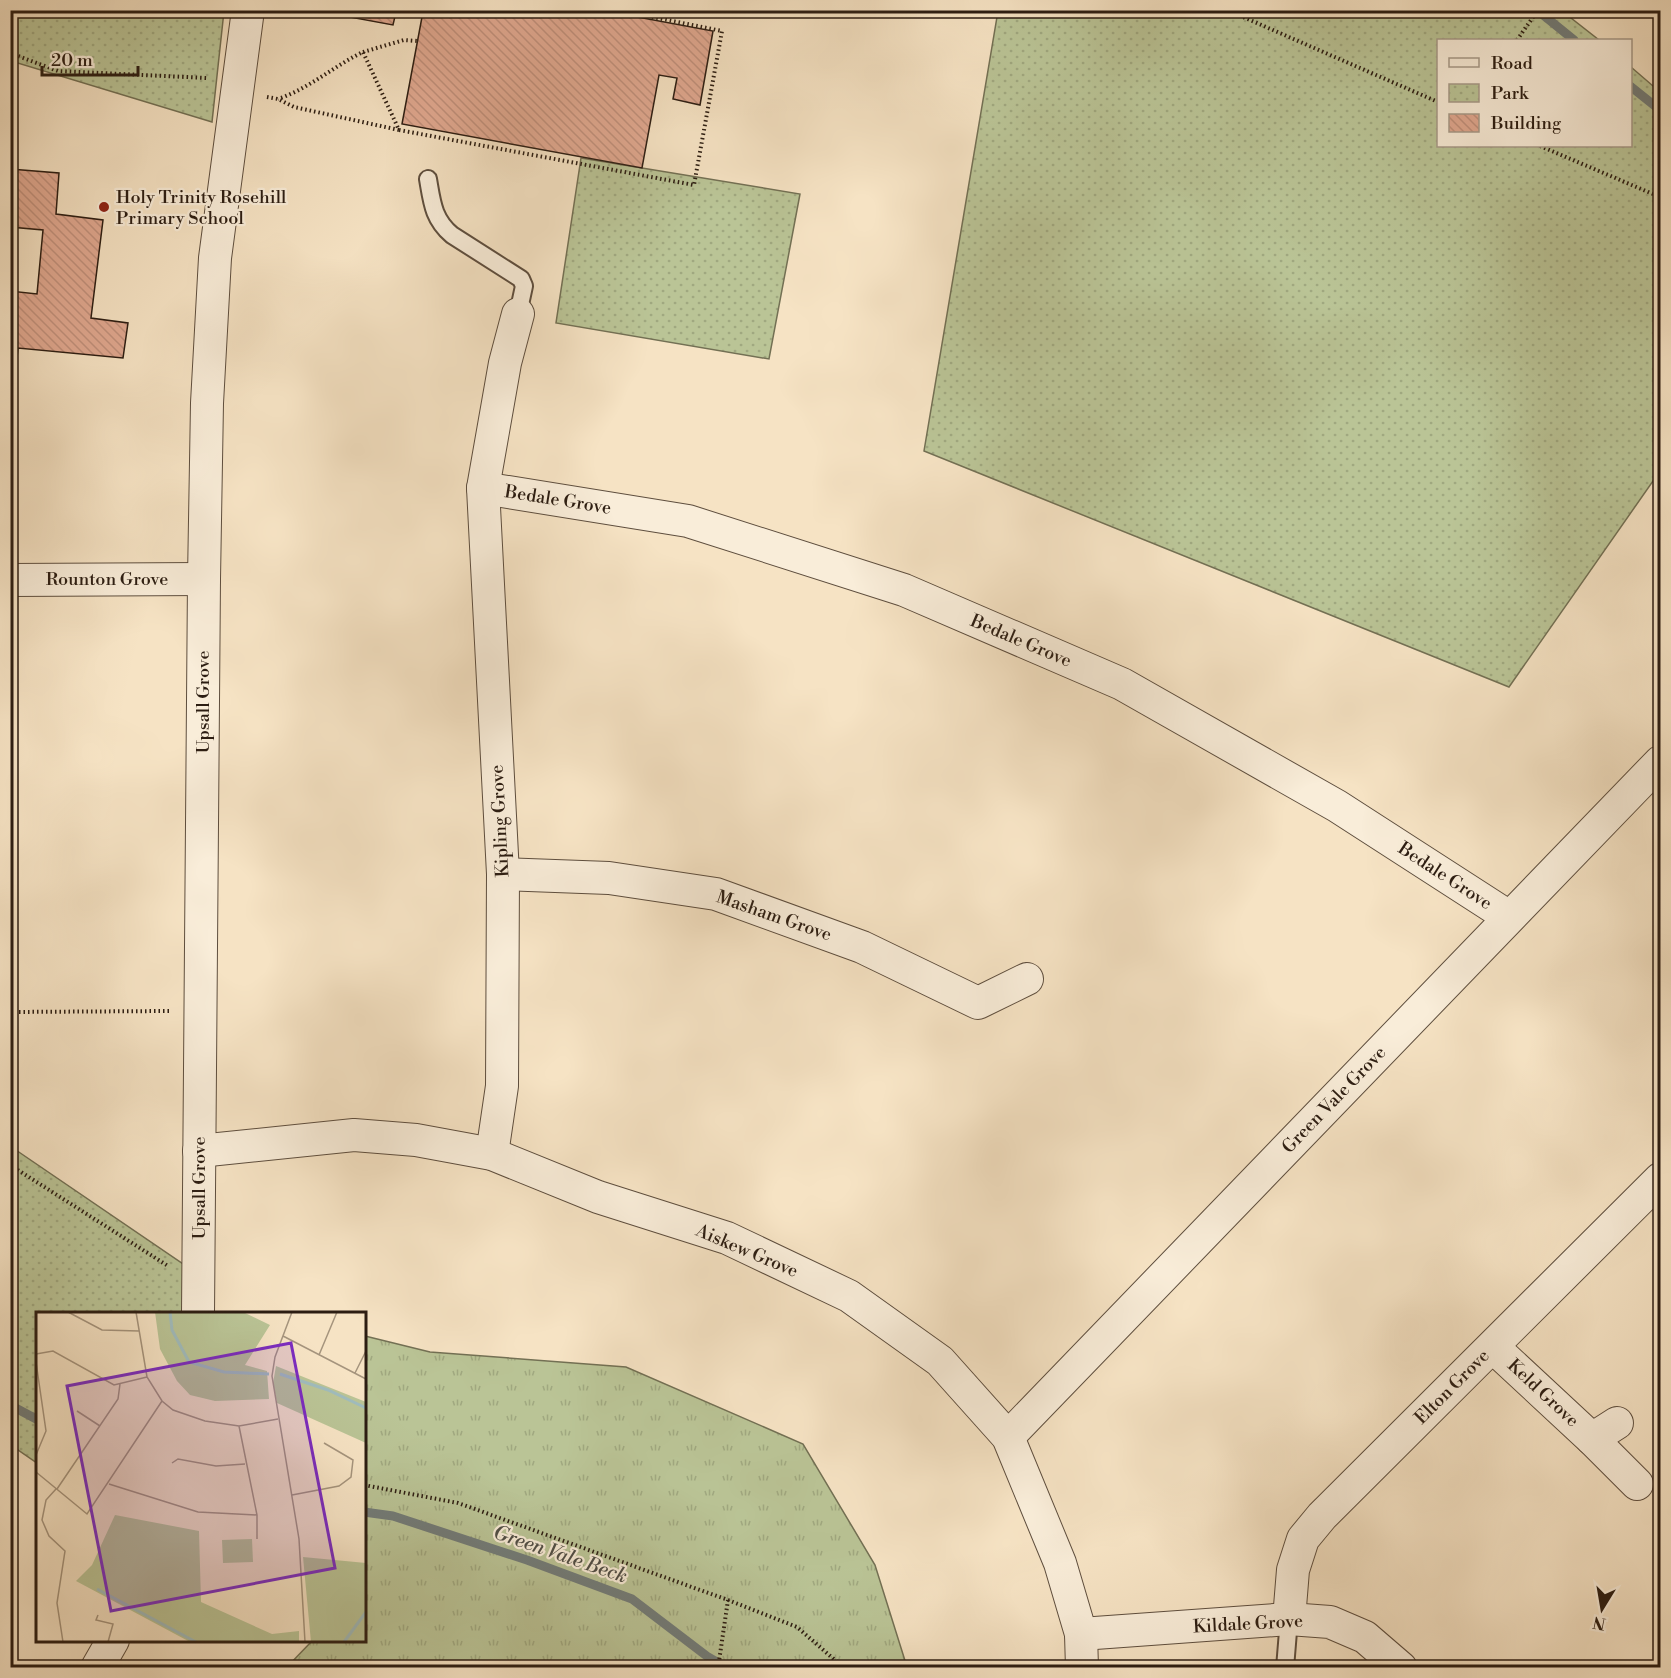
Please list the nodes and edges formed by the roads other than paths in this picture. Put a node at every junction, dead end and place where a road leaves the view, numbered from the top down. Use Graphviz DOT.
graph roads {
  1 [pos="248,10"];
  2 [pos="428,179"];
  3 [pos="518,314"];
  4 [pos="483,488"];
  5 [pos="204,579"];
  6 [pos="10,580"];
  7 [pos="1660,762"];
  8 [pos="503,873"];
  9 [pos="1509,917"];
  10 [pos="1027,979"];
  11 [pos="199,1151"];
  12 [pos="492,1154"];
  13 [pos="1660,1179"];
  14 [pos="198,1312"];
  15 [pos="1493,1347"];
  16 [pos="1008,1437"];
  17 [pos="1637,1484"];
  18 [pos="1289,1619"];
  19 [pos="1081,1634"];
  20 [pos="111,1642"];
  21 [pos="97,1668"];
  22 [pos="1082,1668"];
  23 [pos="1285,1668"];
  24 [pos="1401,1668"];
  1 -- 5 [label="street, Upsall Grove"];
  2 -- 3 [label="lane"];
  3 -- 4 [label="street, Kipling Grove"];
  4 -- 8 [label="street, Kipling Grove"];
  4 -- 9 [label="street, Bedale Grove"];
  5 -- 6 [label="street, Rounton Grove"];
  5 -- 11 [label="street, Upsall Grove"];
  7 -- 9 [label="street, Green Vale Grove"];
  8 -- 10 [label="street, Masham Grove"];
  8 -- 12 [label="street, Kipling Grove"];
  9 -- 16 [label="street, Green Vale Grove"];
  11 -- 12 [label="street, Aiskew Grove"];
  11 -- 14 [label="street, Upsall Grove"];
  12 -- 16 [label="street, Aiskew Grove"];
  13 -- 15 [label="street, Elton Grove"];
  15 -- 17 [label="street, Keld Grove"];
  15 -- 18 [label="street, Elton Grove"];
  16 -- 19 [label="street, Aiskew Grove"];
  18 -- 19 [label="street, Kildale Grove"];
  18 -- 23 [label="lane"];
  18 -- 24 [label="street, Kildale Grove"];
  19 -- 22 [label="street, Aiskew Grove"];
  20 -- 21 [label="street"];
}
